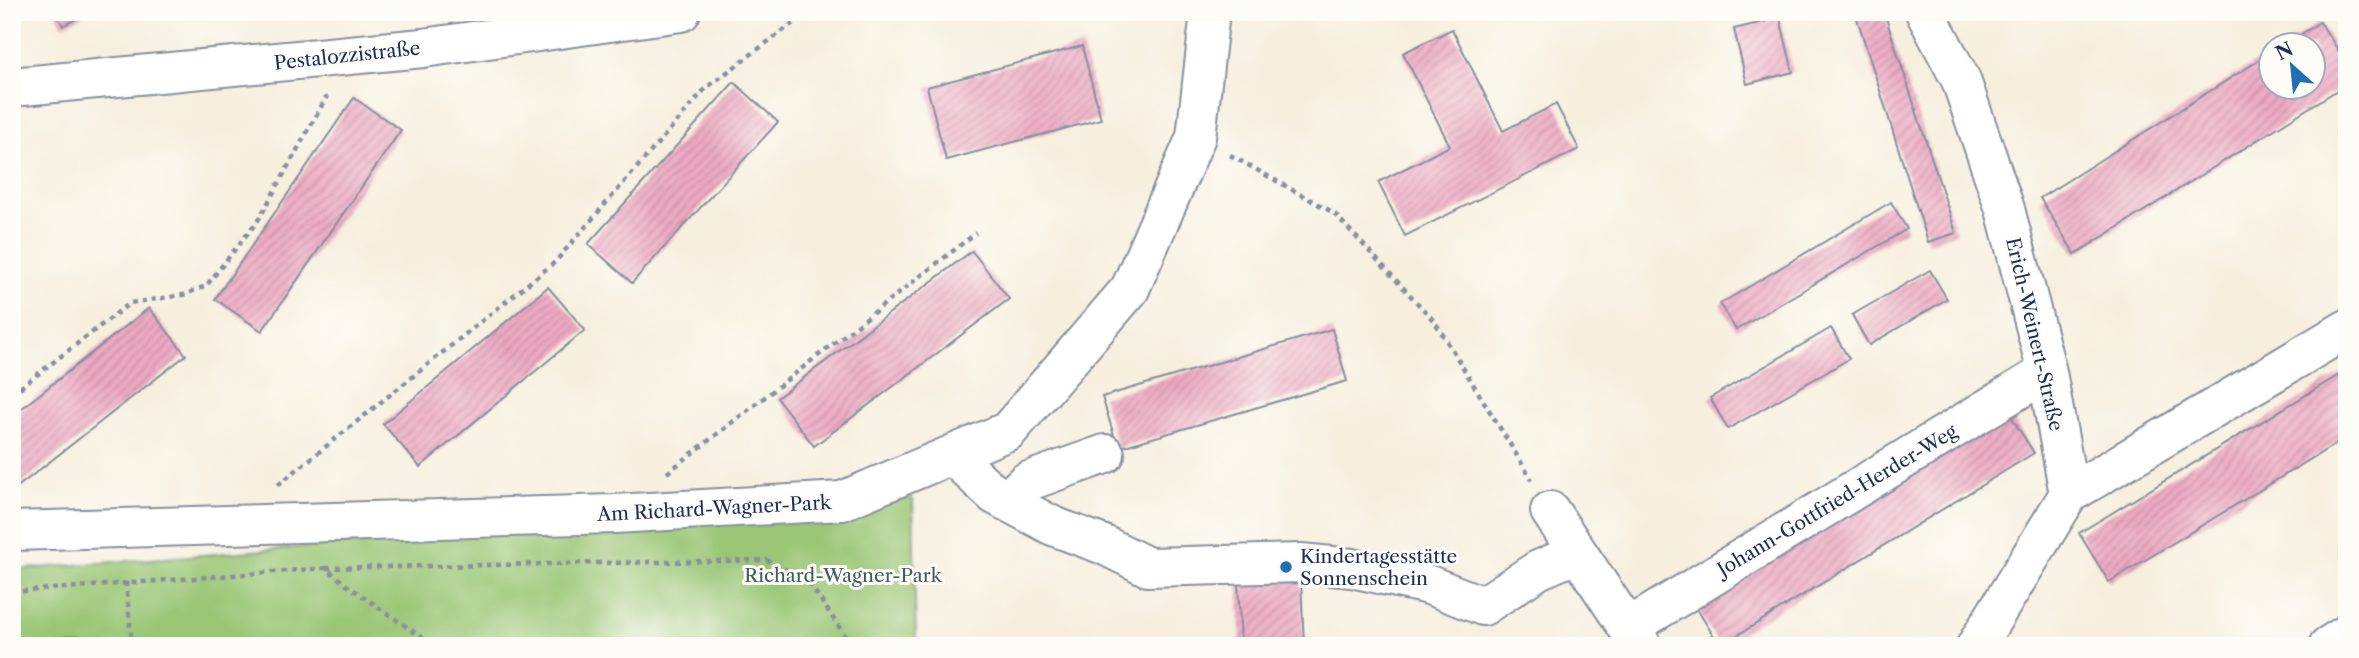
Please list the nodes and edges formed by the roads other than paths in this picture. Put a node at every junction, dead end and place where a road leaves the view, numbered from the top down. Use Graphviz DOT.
graph roads {
  1 [pos="681,12"];
  2 [pos="1210,12"];
  3 [pos="1925,12"];
  4 [pos="12,87"];
  5 [pos="2347,329"];
  6 [pos="2047,372"];
  7 [pos="1105,454"];
  8 [pos="952,455"];
  9 [pos="2069,494"];
  10 [pos="1006,501"];
  11 [pos="1550,511"];
  12 [pos="12,531"];
  13 [pos="1578,553"];
  14 [pos="2347,634"];
  15 [pos="1635,637"];
  16 [pos="1976,646"];
  17 [pos="2328,646"];
  1 -- 4 [label="street, Pestalozzistraße"];
  2 -- 8 [label="street, Am Richard-Wagner-Park"];
  3 -- 6 [label="street, Erich-Weinert-Straße"];
  5 -- 9 [label="street"];
  6 -- 9 [label="street, Erich-Weinert-Straße"];
  6 -- 15 [label="street, Johann-Gottfried-Herder-Weg"];
  7 -- 10 [label="street"];
  8 -- 10 [label="street"];
  8 -- 12 [label="street, Am Richard-Wagner-Park"];
  9 -- 16 [label="street"];
  10 -- 13 [label="street"];
  11 -- 13 [label="street"];
  13 -- 15 [label="street"];
  14 -- 17 [label="street"];
}
